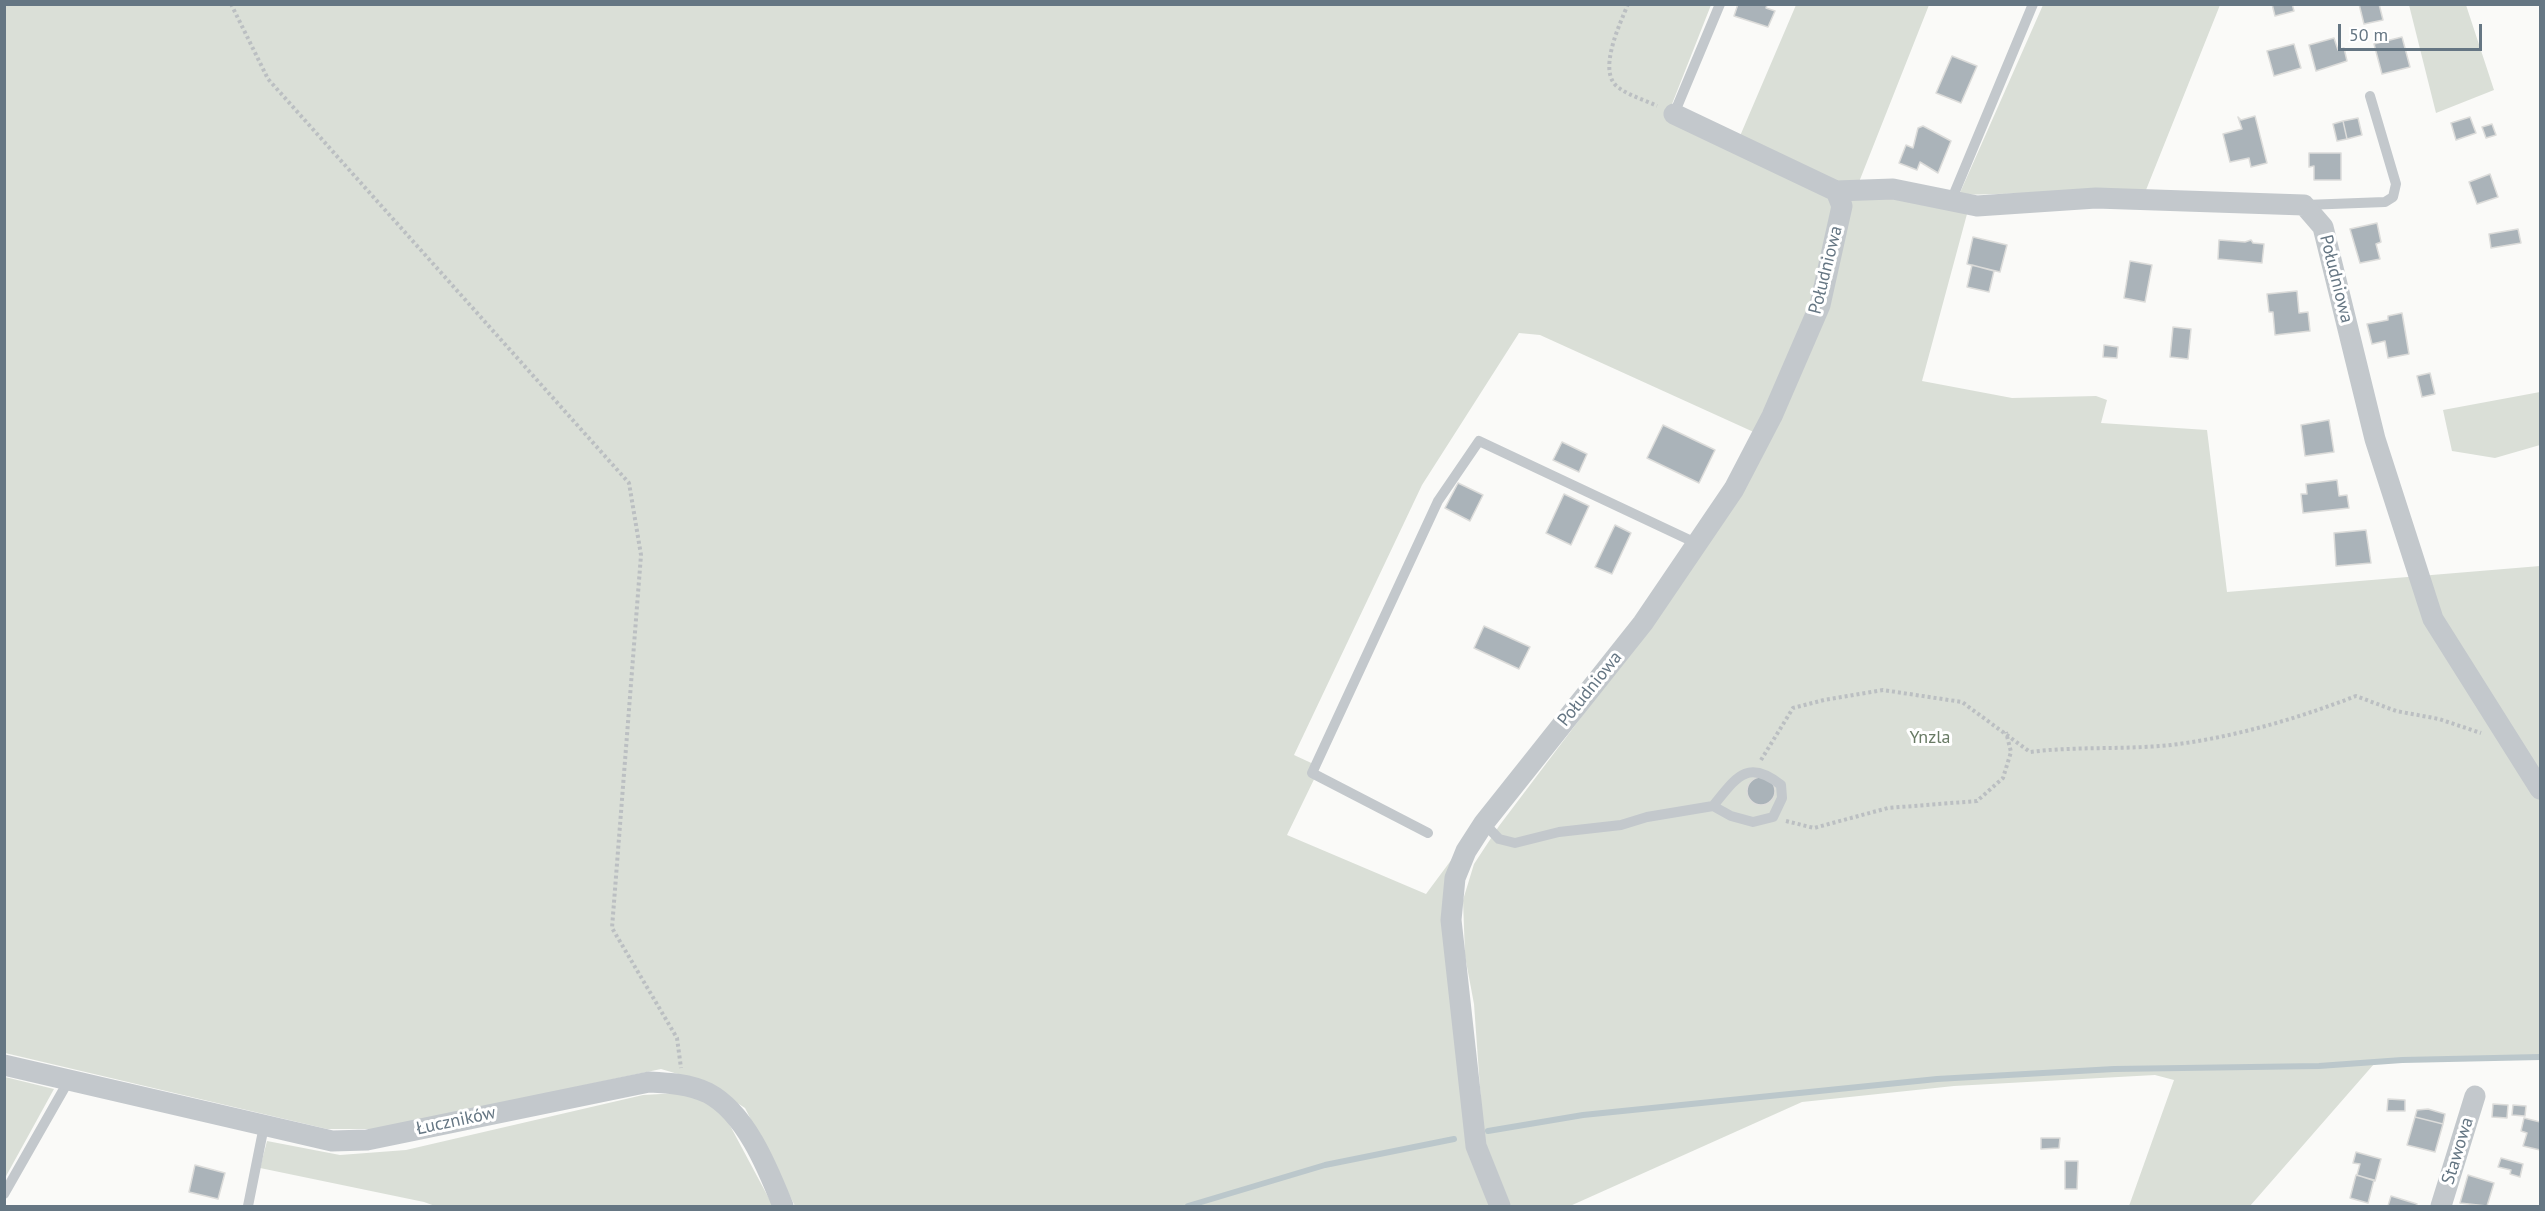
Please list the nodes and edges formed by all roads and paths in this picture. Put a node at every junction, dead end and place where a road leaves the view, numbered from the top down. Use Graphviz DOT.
graph roads {
  1 [pos="231,4"];
  2 [pos="1628,4"];
  3 [pos="1720,4"];
  4 [pos="2033,4"];
  5 [pos="2370,96"];
  6 [pos="1674,114"];
  7 [pos="1836,191"];
  8 [pos="1951,201"];
  9 [pos="2304,205"];
  10 [pos="1698,544"];
  11 [pos="2005,732"];
  12 [pos="2514,746"];
  13 [pos="1754,770"];
  14 [pos="2541,789"];
  15 [pos="1713,806"];
  16 [pos="1773,817"];
  17 [pos="1484,823"];
  18 [pos="1428,833"];
  19 [pos="4,1065"];
  20 [pos="69,1080"];
  21 [pos="684,1085"];
  22 [pos="2475,1096"];
  23 [pos="264,1126"];
  24 [pos="4,1194"];
  25 [pos="248,1206"];
  26 [pos="783,1206"];
  27 [pos="1500,1206"];
  28 [pos="2441,1206"];
  1 -- 21 [label="path"];
  2 -- 6 [label="path"];
  3 -- 6 [label="lane"];
  4 -- 8 [label="lane"];
  5 -- 9 [label="lane"];
  6 -- 7 [label="street"];
  7 -- 8 [label="street"];
  7 -- 10 [label="street, Południowa"];
  8 -- 9 [label="street"];
  9 -- 12 [label="street, Południowa"];
  10 -- 17 [label="street, Południowa"];
  10 -- 18 [label="lane"];
  11 -- 12 [label="path"];
  11 -- 13 [label="path"];
  11 -- 16 [label="path"];
  12 -- 14 [label="street, Południowa"];
  13 -- 15 [label="lane"];
  13 -- 16 [label="lane"];
  15 -- 16 [label="lane"];
  15 -- 17 [label="lane"];
  17 -- 27 [label="street, Południowa"];
  19 -- 20 [label="street, Łuczników"];
  20 -- 23 [label="street, Łuczników"];
  20 -- 24 [label="lane"];
  21 -- 23 [label="street, Łuczników"];
  21 -- 26 [label="street, Łuczników"];
  22 -- 28 [label="street, Stawowa"];
  23 -- 25 [label="lane"];
}
